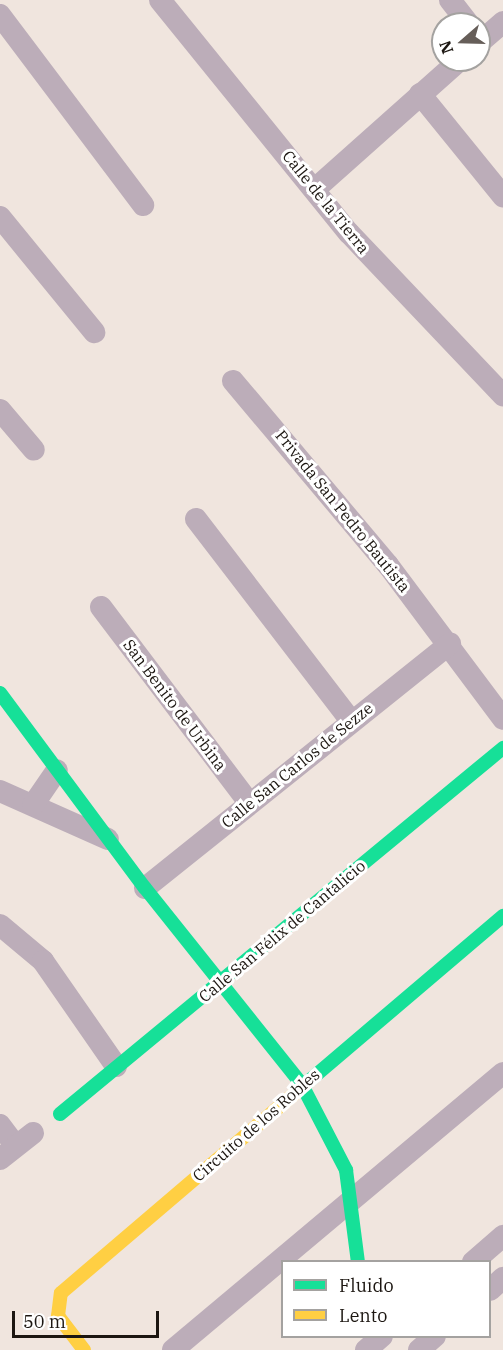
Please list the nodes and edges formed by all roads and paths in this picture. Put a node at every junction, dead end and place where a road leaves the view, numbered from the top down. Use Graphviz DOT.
graph roads {
  1 [pos="160,0"];
  2 [pos="0,15"];
  3 [pos="446,72"];
  4 [pos="420,94"];
  5 [pos="315,189"];
  6 [pos="503,196"];
  7 [pos="143,205"];
  8 [pos="0,217"];
  9 [pos="94,332"];
  10 [pos="233,381"];
  11 [pos="503,394"];
  12 [pos="0,410"];
  13 [pos="34,450"];
  14 [pos="196,519"];
  15 [pos="101,606"];
  16 [pos="450,644"];
  17 [pos="0,693"];
  18 [pos="503,719"];
  19 [pos="351,721"];
  20 [pos="503,748"];
  21 [pos="57,770"];
  22 [pos="0,791"];
  23 [pos="249,803"];
  24 [pos="33,805"];
  25 [pos="109,839"];
  26 [pos="145,888"];
  27 [pos="503,916"];
  28 [pos="0,925"];
  29 [pos="220,983"];
  30 [pos="117,1066"];
  31 [pos="503,1072"];
  32 [pos="302,1085"];
  33 [pos="60,1114"];
  34 [pos="0,1125"];
  35 [pos="16,1146"];
  36 [pos="352,1197"];
  37 [pos="503,1236"];
  38 [pos="358,1260"];
  39 [pos="475,1260"];
  40 [pos="503,1278"];
  41 [pos="491,1288"];
  42 [pos="433,1338"];
  43 [pos="84,1350"];
  44 [pos="173,1350"];
  45 [pos="419,1350"];
  1 -- 5 [label="street, Calle de la Tierra"];
  2 -- 7 [label="street"];
  3 -- 4 [label="street"];
  4 -- 5 [label="street"];
  4 -- 6 [label="street"];
  5 -- 11 [label="street, Calle de la Tierra"];
  8 -- 9 [label="street"];
  10 -- 16 [label="street, Privada San Pedro Bautista"];
  12 -- 13 [label="street"];
  14 -- 19 [label="street"];
  15 -- 23 [label="street, San Benito de Urbina"];
  16 -- 18 [label="street, Privada San Pedro Bautista"];
  16 -- 19 [label="street, Calle San Carlos de Sezze"];
  17 -- 21 [label="street"];
  19 -- 23 [label="street, Calle San Carlos de Sezze"];
  20 -- 29 [label="street, Calle San Félix de Cantalicio"];
  21 -- 24 [label="street"];
  21 -- 25 [label="street"];
  22 -- 24 [label="street"];
  23 -- 26 [label="street, Calle San Carlos de Sezze"];
  24 -- 25 [label="street"];
  25 -- 26 [label="street"];
  26 -- 29 [label="street"];
  27 -- 32 [label="street, Circuito de los Robles"];
  28 -- 30 [label="street"];
  29 -- 30 [label="street, Calle San Félix de Cantalicio"];
  29 -- 32 [label="street"];
  30 -- 33 [label="street, Calle San Félix de Cantalicio"];
  31 -- 36 [label="street"];
  32 -- 36 [label="street"];
  32 -- 43 [label="street, Circuito de los Robles"];
  34 -- 35 [label="street"];
  36 -- 38 [label="street"];
  36 -- 44 [label="street"];
  37 -- 39 [label="street"];
  40 -- 41 [label="street"];
  42 -- 45 [label="street"];
}
